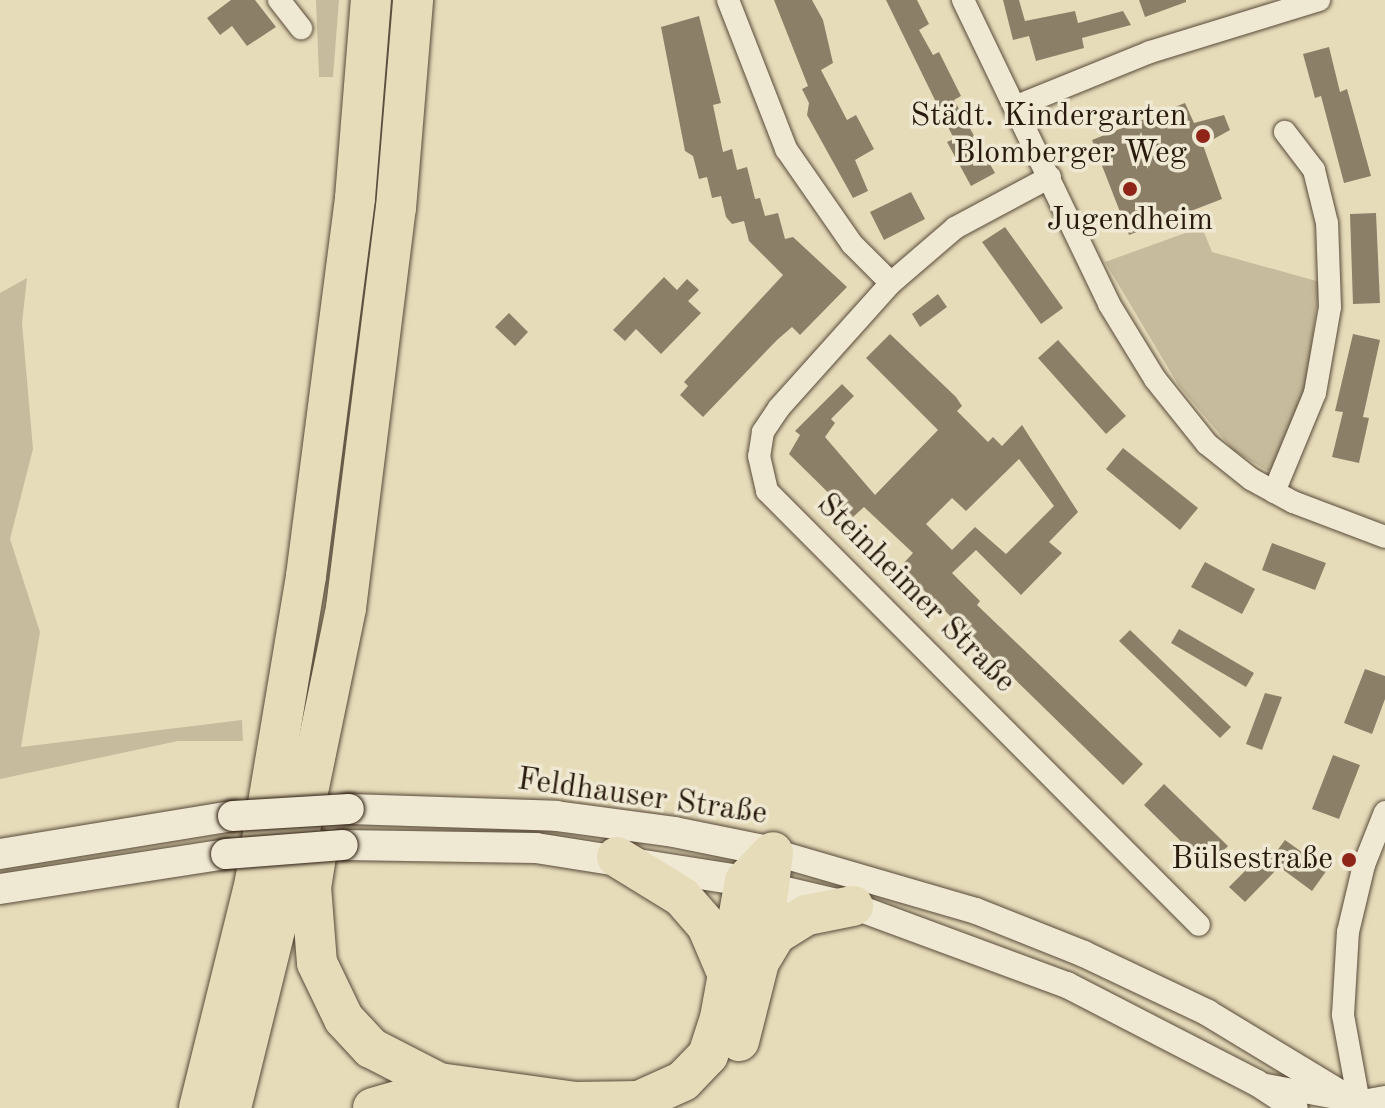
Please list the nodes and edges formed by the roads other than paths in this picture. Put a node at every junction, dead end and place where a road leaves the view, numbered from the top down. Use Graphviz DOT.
graph roads {
  1 [pos="279,0"];
  2 [pos="371,0"];
  3 [pos="413,0"];
  4 [pos="728,0"];
  5 [pos="963,0"];
  6 [pos="1319,0"];
  7 [pos="301,28"];
  8 [pos="1017,106"];
  9 [pos="1285,132"];
  10 [pos="1050,177"];
  11 [pos="891,283"];
  12 [pos="1274,492"];
  13 [pos="1385,537"];
  14 [pos="346,608"];
  15 [pos="1385,812"];
  16 [pos="0,854"];
  17 [pos="617,857"];
  18 [pos="763,873"];
  19 [pos="255,881"];
  20 [pos="0,889"];
  21 [pos="853,906"];
  22 [pos="1199,925"];
  23 [pos="743,968"];
  24 [pos="1257,1083"];
  25 [pos="1385,1097"];
  26 [pos="1361,1106"];
  27 [pos="168,1108"];
  28 [pos="199,1108"];
  29 [pos="231,1108"];
  30 [pos="373,1108"];
  31 [pos="534,1108"];
  32 [pos="669,1108"];
  33 [pos="1295,1108"];
  1 -- 7 [label="street"];
  2 -- 19 [label="highway"];
  3 -- 14 [label="highway"];
  4 -- 11 [label="street"];
  5 -- 8 [label="street"];
  6 -- 8 [label="street"];
  8 -- 10 [label="street"];
  9 -- 12 [label="street"];
  10 -- 11 [label="street, Steinheimer Straße"];
  10 -- 12 [label="street"];
  11 -- 22 [label="street, Steinheimer Straße"];
  12 -- 13 [label="street"];
  14 -- 23 [label="highway"];
  14 -- 29 [label="highway"];
  15 -- 26 [label="street"];
  16 -- 18 [label="main road, Feldhauser Straße, bridge"];
  17 -- 18 [label="main road, Feldhauser Straße"];
  17 -- 20 [label="main road, Feldhauser Straße, bridge"];
  17 -- 23 [label="highway"];
  18 -- 21 [label="street, Feldhauser Straße"];
  18 -- 23 [label="highway"];
  18 -- 26 [label="street, Feldhauser Straße"];
  19 -- 27 [label="highway"];
  19 -- 28 [label="highway"];
  21 -- 23 [label="highway"];
  21 -- 24 [label="street, Feldhauser Straße"];
  23 -- 32 [label="highway"];
  24 -- 26 [label="street"];
  24 -- 33 [label="street, Feldhauser Straße"];
  25 -- 26 [label="street"];
  30 -- 31 [label="highway"];
}
